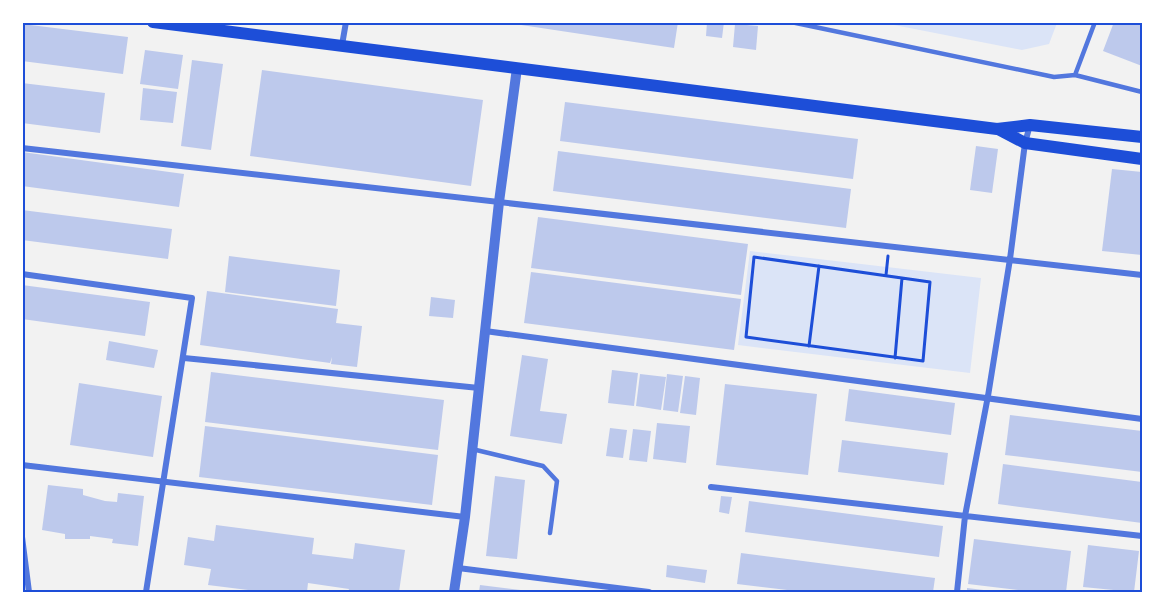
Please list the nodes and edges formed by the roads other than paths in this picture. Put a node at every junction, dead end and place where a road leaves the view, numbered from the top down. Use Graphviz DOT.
graph roads {
  1 [pos="153,22"];
  2 [pos="346,22"];
  3 [pos="791,22"];
  4 [pos="1095,22"];
  5 [pos="342,45"];
  6 [pos="517,68"];
  7 [pos="1075,75"];
  8 [pos="1143,92"];
  9 [pos="1030,125"];
  10 [pos="998,129"];
  11 [pos="1143,137"];
  12 [pos="1024,143"];
  13 [pos="22,148"];
  14 [pos="1143,159"];
  15 [pos="499,202"];
  16 [pos="1010,259"];
  17 [pos="22,274"];
  18 [pos="1143,275"];
  19 [pos="486,331"];
  20 [pos="184,358"];
  21 [pos="479,388"];
  22 [pos="988,396"];
  23 [pos="1143,418"];
  24 [pos="472,449"];
  25 [pos="22,465"];
  26 [pos="164,483"];
  27 [pos="711,487"];
  28 [pos="965,516"];
  29 [pos="465,518"];
  30 [pos="550,533"];
  31 [pos="1143,536"];
  32 [pos="22,537"];
  33 [pos="458,568"];
  34 [pos="29,592"];
  35 [pos="146,592"];
  36 [pos="454,592"];
  37 [pos="650,592"];
  38 [pos="957,592"];
  1 -- 5 [label="main road"];
  2 -- 5 [label="street"];
  3 -- 7 [label="lane"];
  4 -- 7 [label="lane"];
  5 -- 6 [label="main road"];
  6 -- 10 [label="main road"];
  6 -- 15 [label="street"];
  7 -- 8 [label="lane"];
  9 -- 10 [label="main road"];
  9 -- 11 [label="main road"];
  9 -- 12 [label="street"];
  10 -- 12 [label="main road"];
  12 -- 14 [label="main road"];
  12 -- 16 [label="street"];
  13 -- 15 [label="street"];
  15 -- 16 [label="street"];
  15 -- 19 [label="street"];
  16 -- 18 [label="street"];
  16 -- 22 [label="street"];
  17 -- 20 [label="street"];
  19 -- 21 [label="street"];
  19 -- 22 [label="street"];
  20 -- 21 [label="street"];
  20 -- 26 [label="street"];
  21 -- 24 [label="street"];
  22 -- 23 [label="street"];
  22 -- 28 [label="street"];
  24 -- 29 [label="street"];
  24 -- 30 [label="lane"];
  25 -- 26 [label="street"];
  26 -- 29 [label="street"];
  26 -- 35 [label="street"];
  27 -- 28 [label="street"];
  28 -- 31 [label="street"];
  28 -- 38 [label="street"];
  29 -- 33 [label="street"];
  32 -- 34 [label="street"];
  33 -- 36 [label="street"];
  33 -- 37 [label="street"];
}
